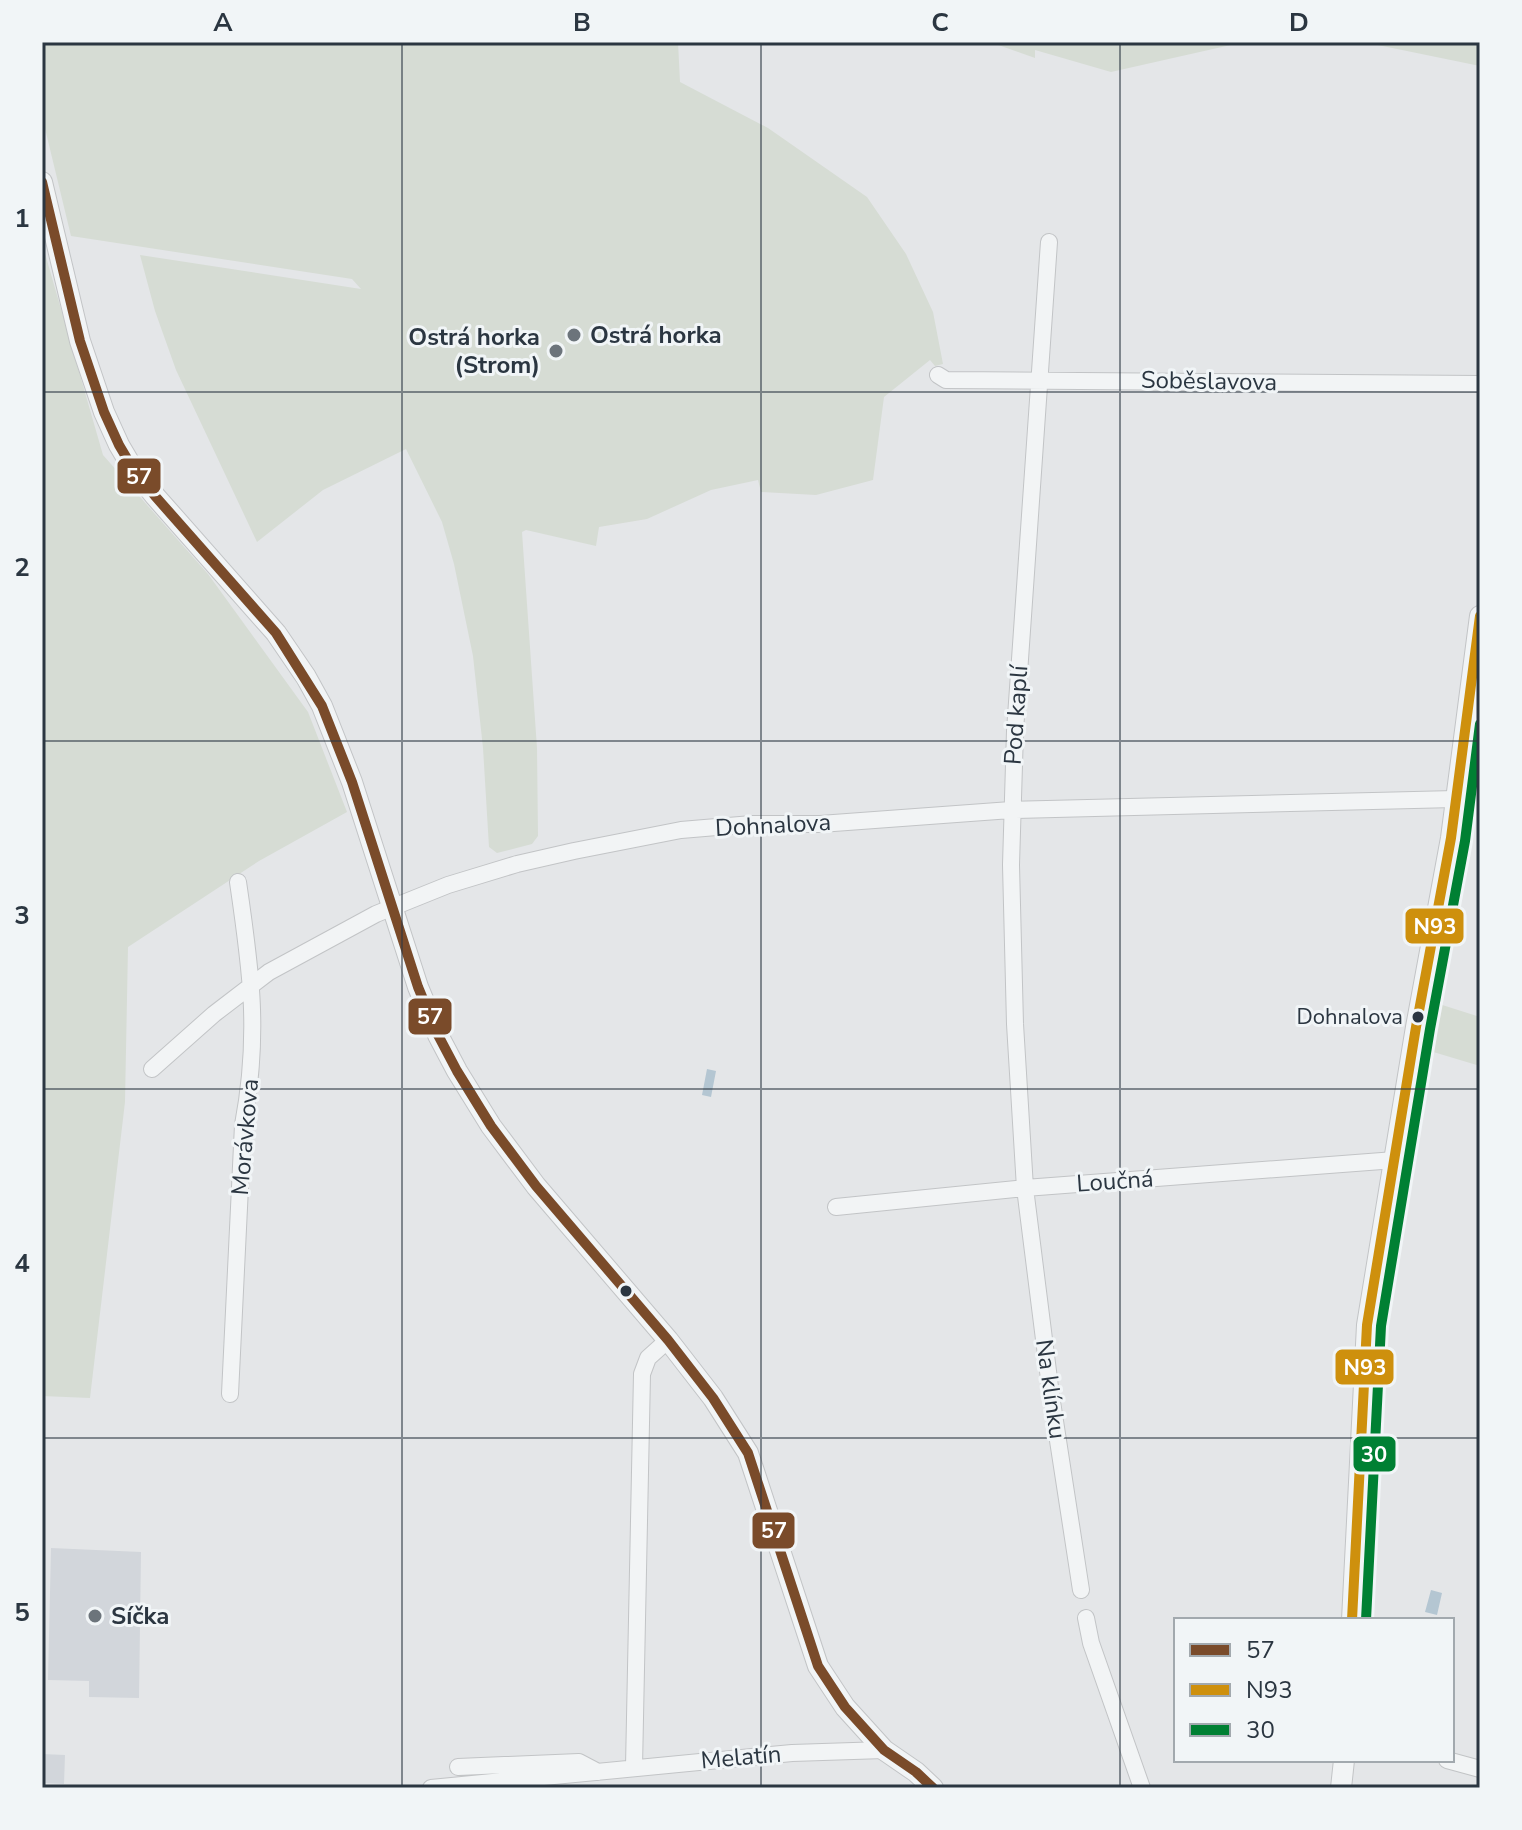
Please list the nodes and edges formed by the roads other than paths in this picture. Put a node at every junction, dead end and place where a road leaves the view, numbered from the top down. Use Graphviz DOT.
graph roads {
  1 [pos="42,182"];
  2 [pos="1049,242"];
  3 [pos="938,375"];
  4 [pos="1041,379"];
  5 [pos="1480,384"];
  6 [pos="1480,616"];
  7 [pos="1459,768"];
  8 [pos="1480,772"];
  9 [pos="1455,799"];
  10 [pos="1011,810"];
  11 [pos="238,882"];
  12 [pos="392,905"];
  13 [pos="252,985"];
  14 [pos="152,1069"];
  15 [pos="1395,1160"];
  16 [pos="1025,1188"];
  17 [pos="836,1207"];
  18 [pos="668,1340"];
  19 [pos="230,1394"];
  20 [pos="1081,1590"];
  21 [pos="1086,1618"];
  22 [pos="1352,1618"];
  23 [pos="884,1750"];
  24 [pos="1344,1762"];
  25 [pos="1454,1762"];
  26 [pos="458,1767"];
  27 [pos="634,1767"];
  28 [pos="1480,1769"];
  29 [pos="599,1772"];
  30 [pos="431,1788"];
  31 [pos="933,1788"];
  32 [pos="1142,1788"];
  33 [pos="1341,1788"];
  1 -- 12 [label="street"];
  2 -- 4 [label="street, Pod kaplí"];
  3 -- 4 [label="street, Soběslavova"];
  4 -- 5 [label="street, Soběslavova"];
  4 -- 10 [label="street, Pod kaplí"];
  6 -- 7 [label="street"];
  7 -- 8 [label="street"];
  7 -- 9 [label="street"];
  9 -- 10 [label="street, Dohnalova"];
  9 -- 15 [label="street"];
  10 -- 12 [label="street, Dohnalova"];
  10 -- 16 [label="street, Pod kaplí"];
  11 -- 13 [label="street, Morávkova"];
  12 -- 13 [label="street, Dohnalova"];
  12 -- 18 [label="street"];
  13 -- 14 [label="street, Dohnalova"];
  13 -- 19 [label="street, Morávkova"];
  15 -- 16 [label="street, Loučná"];
  15 -- 22 [label="street"];
  16 -- 17 [label="street, Loučná"];
  16 -- 20 [label="street, Na klínku"];
  18 -- 23 [label="street"];
  18 -- 27 [label="street"];
  21 -- 32 [label="street"];
  23 -- 27 [label="street, Melatín"];
  23 -- 31 [label="street"];
  24 -- 33 [label="street"];
  25 -- 28 [label="street"];
  26 -- 29 [label="street, Melatín"];
  27 -- 29 [label="street, Melatín"];
  29 -- 30 [label="street, Melatín"];
}
